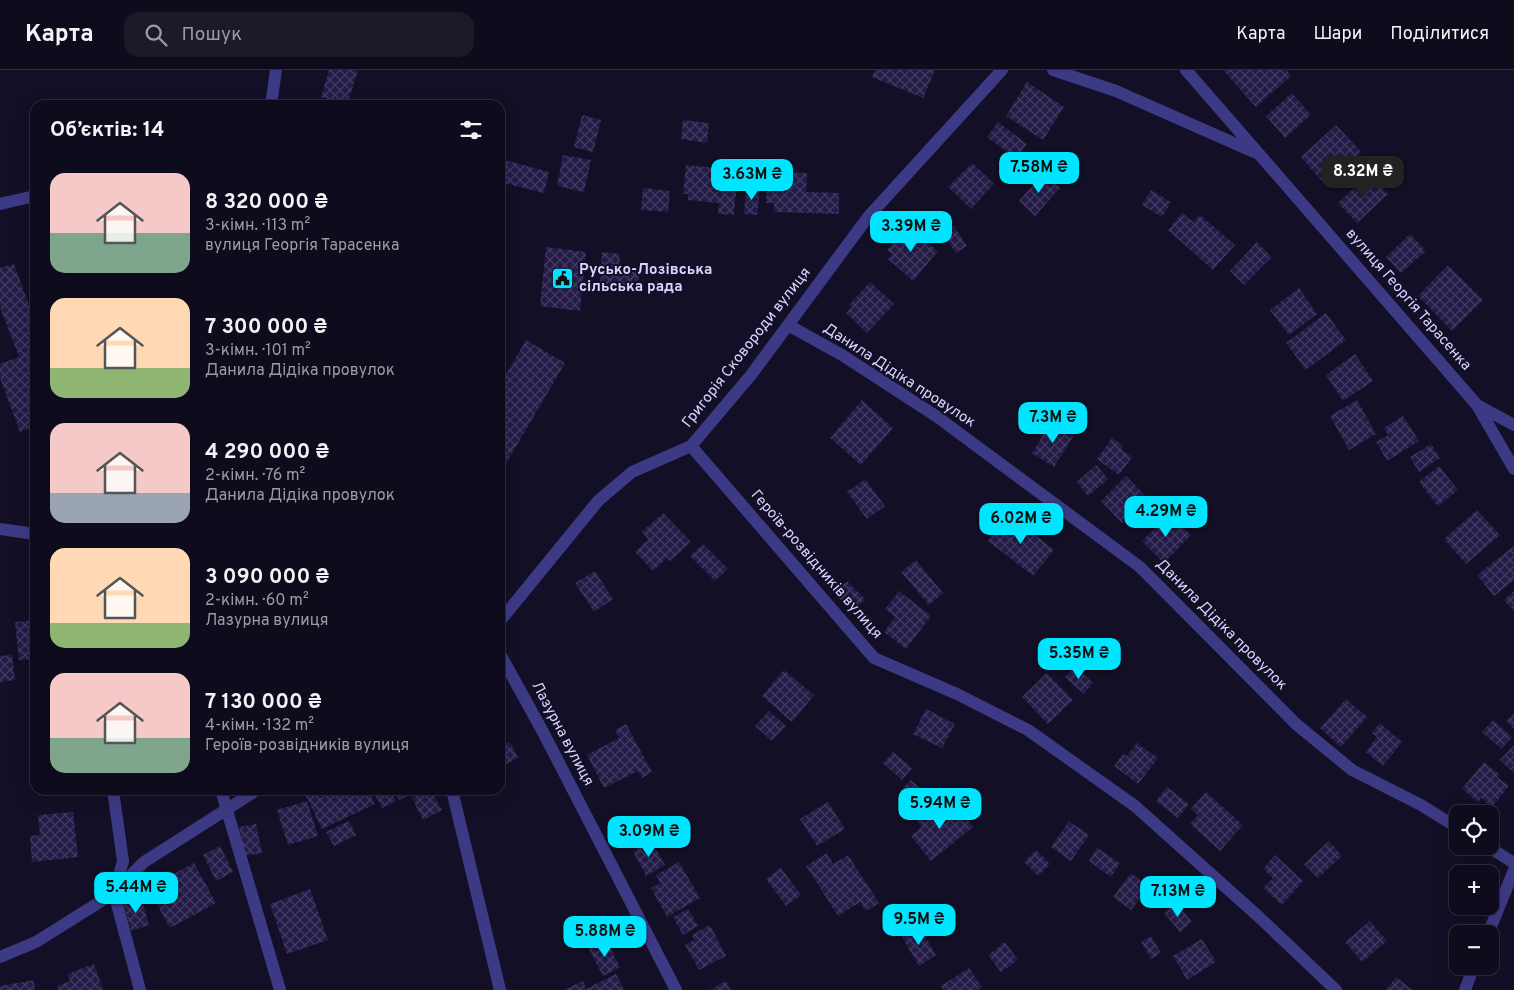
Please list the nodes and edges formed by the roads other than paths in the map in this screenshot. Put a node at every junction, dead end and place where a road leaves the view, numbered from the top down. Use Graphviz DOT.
graph roads {
  1 [pos="276,70"];
  2 [pos="1002,70"];
  3 [pos="1053,70"];
  4 [pos="1186,70"];
  5 [pos="273,100"];
  6 [pos="1260,154"];
  7 [pos="30,197"];
  8 [pos="0,204"];
  9 [pos="788,325"];
  10 [pos="1477,405"];
  11 [pos="1514,425"];
  12 [pos="691,446"];
  13 [pos="1514,469"];
  14 [pos="0,529"];
  15 [pos="30,533"];
  16 [pos="505,615"];
  17 [pos="505,663"];
  18 [pos="114,795"];
  19 [pos="222,795"];
  20 [pos="249,795"];
  21 [pos="453,795"];
  22 [pos="226,810"];
  23 [pos="1449,822"];
  24 [pos="1499,854"];
  25 [pos="1514,863"];
  26 [pos="1514,870"];
  27 [pos="114,892"];
  28 [pos="1492,925"];
  29 [pos="0,957"];
  30 [pos="1471,975"];
  31 [pos="140,990"];
  32 [pos="280,990"];
  33 [pos="500,990"];
  34 [pos="676,990"];
  35 [pos="1336,990"];
  36 [pos="1465,990"];
  1 -- 5 [label="street"];
  2 -- 9 [label="street, Григорія Сковороди вулиця"];
  3 -- 6 [label="street"];
  4 -- 6 [label="street, вулиця Георгія Тарасенка"];
  6 -- 10 [label="street, вулиця Георгія Тарасенка"];
  7 -- 8 [label="street"];
  9 -- 12 [label="street, Григорія Сковороди вулиця"];
  9 -- 23 [label="street, Данила Дідіка провулок"];
  10 -- 11 [label="street"];
  10 -- 13 [label="street, вулиця Георгія Тарасенка"];
  12 -- 16 [label="street, Григорія Сковороди вулиця"];
  12 -- 35 [label="street, Героїв-розвідників вулиця"];
  14 -- 15 [label="street"];
  17 -- 34 [label="street, Лазурна вулиця"];
  18 -- 27 [label="street"];
  19 -- 22 [label="street"];
  20 -- 22 [label="street"];
  21 -- 33 [label="street"];
  22 -- 27 [label="street"];
  22 -- 32 [label="street"];
  24 -- 25 [label="street"];
  26 -- 28 [label="street"];
  27 -- 29 [label="street"];
  27 -- 31 [label="street"];
  30 -- 36 [label="street"];
}
